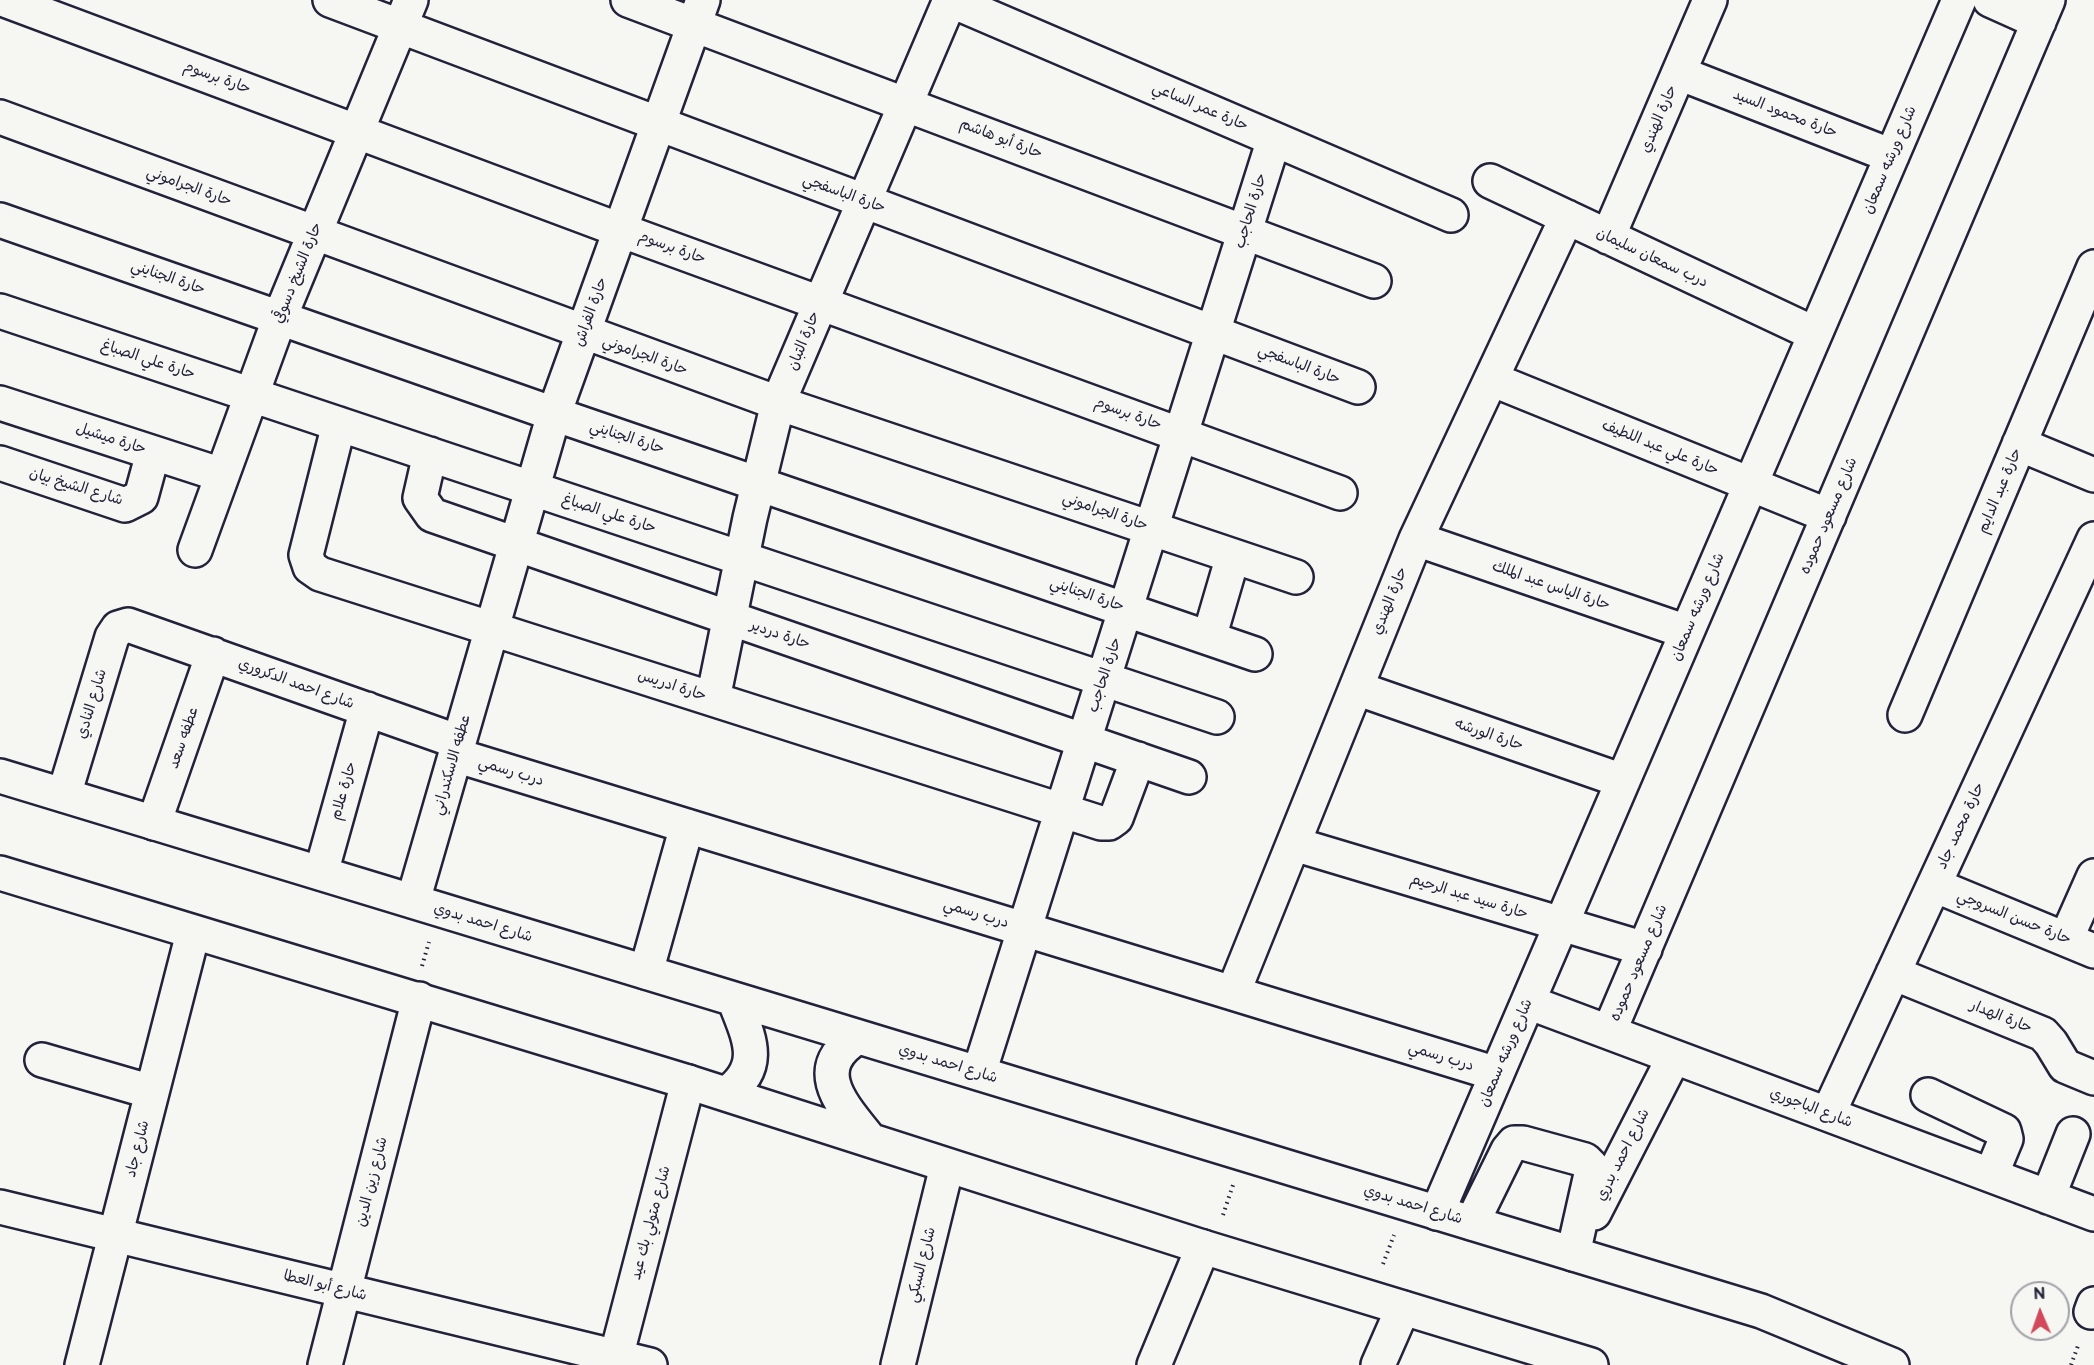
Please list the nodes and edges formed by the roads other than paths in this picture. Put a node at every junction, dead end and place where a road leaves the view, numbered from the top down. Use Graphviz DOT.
graph roads {
  1 [pos="4,0"];
  2 [pos="330,0"];
  3 [pos="628,0"];
  4 [pos="950,0"];
  5 [pos="1710,0"];
  6 [pos="1959,0"];
  7 [pos="1990,0"];
  8 [pos="2044,11"];
  9 [pos="405,13"];
  10 [pos="698,13"];
  11 [pos="1679,73"];
  12 [pos="905,103"];
  13 [pos="0,117"];
  14 [pos="658,125"];
  15 [pos="357,130"];
  16 [pos="1274,139"];
  17 [pos="1892,156"];
  18 [pos="1490,181"];
  19 [pos="863,201"];
  20 [pos="1451,214"];
  21 [pos="1567,217"];
  22 [pos="0,220"];
  23 [pos="620,230"];
  24 [pos="1245,231"];
  25 [pos="315,232"];
  26 [pos="1608,237"];
  27 [pos="2094,267"];
  28 [pos="1374,281"];
  29 [pos="820,301"];
  30 [pos="0,311"];
  31 [pos="280,317"];
  32 [pos="1212,332"];
  33 [pos="583,333"];
  34 [pos="1815,334"];
  35 [pos="1491,379"];
  36 [pos="1358,387"];
  37 [pos="252,395"];
  38 [pos="0,403"];
  39 [pos="778,403"];
  40 [pos="554,414"];
  41 [pos="339,424"];
  42 [pos="1181,434"];
  43 [pos="2019,444"];
  44 [pos="153,453"];
  45 [pos="430,454"];
  46 [pos="0,463"];
  47 [pos="222,475"];
  48 [pos="2094,475"];
  49 [pos="758,482"];
  50 [pos="1751,485"];
  51 [pos="532,489"];
  52 [pos="1340,493"];
  53 [pos="1829,516"];
  54 [pos="1151,528"];
  55 [pos="1416,539"];
  56 [pos="2094,539"];
  57 [pos="516,545"];
  58 [pos="195,550"];
  59 [pos="1233,556"];
  60 [pos="741,558"];
  61 [pos="1296,577"];
  62 [pos="1126,608"];
  63 [pos="729,618"];
  64 [pos="133,626"];
  65 [pos="492,629"];
  66 [pos="1687,632"];
  67 [pos="1209,638"];
  68 [pos="213,654"];
  69 [pos="1255,654"];
  70 [pos="1103,679"];
  71 [pos="1356,688"];
  72 [pos="713,699"];
  73 [pos="367,710"];
  74 [pos="1905,715"];
  75 [pos="1217,717"];
  76 [pos="1084,741"];
  77 [pos="457,748"];
  78 [pos="1138,759"];
  79 [pos="0,776"];
  80 [pos="1189,777"];
  81 [pos="1623,781"];
  82 [pos="64,795"];
  83 [pos="1061,811"];
  84 [pos="154,823"];
  85 [pos="687,826"];
  86 [pos="1293,844"];
  87 [pos="0,873"];
  88 [pos="321,873"];
  89 [pos="2094,876"];
  90 [pos="1934,885"];
  91 [pos="426,905"];
  92 [pos="1561,924"];
  93 [pos="1024,929"];
  94 [pos="193,933"];
  95 [pos="2080,945"];
  96 [pos="1645,949"];
  97 [pos="646,972"];
  98 [pos="1893,973"];
  99 [pos="1233,993"];
  100 [pos="416,998"];
  101 [pos="734,999"];
  102 [pos="1528,1002"];
  103 [pos="1609,1032"];
  104 [pos="858,1037"];
  105 [pos="1674,1057"];
  106 [pos="42,1060"];
  107 [pos="979,1073"];
  108 [pos="1497,1074"];
  109 [pos="2094,1078"];
  110 [pos="688,1082"];
  111 [pos="152,1092"];
  112 [pos="726,1094"];
  113 [pos="1928,1095"];
  114 [pos="1828,1114"];
  115 [pos="2073,1134"];
  116 [pos="870,1140"];
  117 [pos="947,1166"];
  118 [pos="1991,1175"];
  119 [pos="2048,1197"];
  120 [pos="0,1207"];
  121 [pos="1437,1213"];
  122 [pos="2094,1214"];
  123 [pos="1472,1223"];
  124 [pos="116,1235"];
  125 [pos="1207,1248"];
  126 [pos="1573,1254"];
  127 [pos="344,1290"];
  128 [pos="1402,1308"];
  129 [pos="615,1361"];
  130 [pos="82,1365"];
  131 [pos="325,1365"];
  132 [pos="650,1365"];
  133 [pos="898,1365"];
  134 [pos="1154,1365"];
  135 [pos="1378,1365"];
  136 [pos="1590,1365"];
  137 [pos="1892,1365"];
  1 -- 15 [label="street, حارة برسوم"];
  2 -- 9 [label="street, حارة الباسفجي"];
  3 -- 10 [label="street, حارة أبو هاشم"];
  4 -- 12 [label="street, حارة التبان"];
  4 -- 16 [label="street, حارة عمر الساعي"];
  5 -- 11 [label="street, حارة الهندي"];
  6 -- 17 [label="street, شارع ورشه سمعان"];
  7 -- 8 [label="street"];
  8 -- 53 [label="street, شارع مسعود حموده"];
  9 -- 14 [label="street, حارة الباسفجي"];
  9 -- 15 [label="street, حارة الشيخ دسوقي"];
  10 -- 12 [label="street, حارة أبو هاشم"];
  10 -- 14 [label="street, حارة الفراش"];
  11 -- 17 [label="street, حارة محمود السيد"];
  11 -- 26 [label="street, حارة الهندي"];
  12 -- 19 [label="street, حارة التبان"];
  12 -- 24 [label="street, حارة أبو هاشم"];
  13 -- 25 [label="street, حارة الجراموني"];
  14 -- 19 [label="street, حارة الباسفجي"];
  14 -- 23 [label="street, حارة الفراش"];
  15 -- 23 [label="street, حارة برسوم"];
  15 -- 25 [label="street, حارة الشيخ دسوقي"];
  16 -- 20 [label="street, حارة عمر الساعي"];
  16 -- 24 [label="street, حارة الحاجب"];
  17 -- 34 [label="street, شارع ورشه سمعان"];
  18 -- 21 [label="street, درب سمعان سليمان"];
  19 -- 29 [label="street, حارة التبان"];
  19 -- 32 [label="street, حارة الباسفجي"];
  21 -- 26 [label="street, درب سمعان سليمان"];
  21 -- 35 [label="street, حارة الهندي"];
  22 -- 31 [label="street, حارة الجنايني"];
  23 -- 29 [label="street, حارة برسوم"];
  23 -- 33 [label="street, حارة الفراش"];
  24 -- 28 [label="street, حارة أبو هاشم"];
  24 -- 32 [label="street, حارة الحاجب"];
  25 -- 31 [label="street, حارة الشيخ دسوقي"];
  25 -- 33 [label="street, حارة الجراموني"];
  26 -- 34 [label="street, درب سمعان سليمان"];
  27 -- 43 [label="street, حارة عبد الدايم"];
  29 -- 39 [label="street, حارة التبان"];
  29 -- 42 [label="street, حارة برسوم"];
  30 -- 37 [label="street, حارة علي الصباغ"];
  31 -- 37 [label="street, حارة الشيخ دسوقي"];
  31 -- 40 [label="street, حارة الجنايني"];
  32 -- 36 [label="street, حارة الباسفجي"];
  32 -- 42 [label="street, حارة الحاجب"];
  33 -- 39 [label="street, حارة الجراموني"];
  33 -- 40 [label="street, حارة الفراش"];
  34 -- 50 [label="street, شارع ورشه سمعان"];
  35 -- 50 [label="street, حارة علي عبد اللطيف"];
  35 -- 55 [label="street, حارة الهندي"];
  37 -- 41 [label="street, حارة علي الصباغ"];
  37 -- 47 [label="street, حارة الشيخ دسوقي"];
  38 -- 44 [label="street, حارة ميشيل"];
  39 -- 49 [label="street, حارة التبان"];
  39 -- 54 [label="street, حارة الجراموني"];
  40 -- 49 [label="street, حارة الجنايني"];
  40 -- 51 [label="street, حارة الفراش"];
  41 -- 45 [label="street, حارة علي الصباغ"];
  41 -- 65 [label="street, حارة ادريس"];
  42 -- 52 [label="street, حارة برسوم"];
  42 -- 54 [label="street, حارة الحاجب"];
  43 -- 48 [label="street"];
  43 -- 74 [label="street, حارة عبد الدايم"];
  44 -- 46 [label="street, شارع الشيخ بيان"];
  44 -- 47 [label="street, حارة ميشيل"];
  45 -- 51 [label="street, حارة علي الصباغ"];
  45 -- 57 [label="street, حارة دردير"];
  47 -- 58 [label="street, حارة الشيخ دسوقي"];
  49 -- 60 [label="street, حارة التبان"];
  49 -- 62 [label="street, حارة الجنايني"];
  50 -- 53 [label="street, حارة علي عبد اللطيف"];
  50 -- 66 [label="street, شارع ورشه سمعان"];
  51 -- 57 [label="street, حارة الفراش"];
  51 -- 60 [label="street, حارة علي الصباغ"];
  53 -- 96 [label="street, شارع مسعود حموده"];
  54 -- 59 [label="street, حارة الجراموني"];
  54 -- 62 [label="street, حارة الحاجب"];
  55 -- 66 [label="street, حارة الياس عبد الملك"];
  55 -- 71 [label="street, حارة الهندي"];
  56 -- 90 [label="street, حارة محمد جاد"];
  57 -- 63 [label="street, حارة دردير"];
  57 -- 65 [label="street, حارة الفراش"];
  59 -- 61 [label="street, حارة الجراموني"];
  59 -- 67 [label="street"];
  60 -- 63 [label="street, حارة التبان"];
  60 -- 70 [label="street, حارة علي الصباغ"];
  62 -- 67 [label="street, حارة الجنايني"];
  62 -- 70 [label="street, حارة الحاجب"];
  63 -- 72 [label="street, حارة التبان"];
  63 -- 76 [label="street, حارة دردير"];
  64 -- 68 [label="street, شارع احمد الدكروري"];
  64 -- 82 [label="street, شارع النادي"];
  65 -- 72 [label="street, حارة ادريس"];
  65 -- 77 [label="street, عطفه الاسكندراني"];
  66 -- 81 [label="street, شارع ورشه سمعان"];
  67 -- 69 [label="street, حارة الجنايني"];
  68 -- 73 [label="street, شارع احمد الدكروري"];
  68 -- 84 [label="street, عطفه سعد"];
  70 -- 75 [label="street, حارة علي الصباغ"];
  70 -- 76 [label="street, حارة الحاجب"];
  71 -- 81 [label="street, حارة الورشه"];
  71 -- 86 [label="street, حارة الهندي"];
  72 -- 83 [label="street, حارة ادريس"];
  73 -- 77 [label="street, شارع احمد الدكروري"];
  73 -- 88 [label="street, حارة علام"];
  76 -- 78 [label="street, حارة دردير"];
  76 -- 83 [label="street, حارة الحاجب"];
  77 -- 85 [label="street, درب رسمي"];
  77 -- 91 [label="street, عطفه الاسكندراني"];
  78 -- 80 [label="street, حارة دردير"];
  78 -- 83 [label="street, حارة ادريس"];
  79 -- 82 [label="street, شارع احمد بدوي"];
  81 -- 92 [label="street, شارع ورشه سمعان"];
  82 -- 84 [label="street, شارع احمد بدوي"];
  83 -- 93 [label="street, حارة الحاجب"];
  84 -- 88 [label="street, شارع احمد بدوي"];
  85 -- 93 [label="street, درب رسمي"];
  85 -- 97 [label="street"];
  86 -- 92 [label="street, حارة سيد عبد الرحيم"];
  86 -- 99 [label="street, حارة الهندي"];
  87 -- 94 [label="street"];
  88 -- 91 [label="street, شارع احمد بدوي"];
  89 -- 95 [label="street"];
  90 -- 95 [label="street, حارة حسن السروجي"];
  90 -- 98 [label="street, حارة محمد جاد"];
  91 -- 97 [label="street, شارع احمد بدوي"];
  92 -- 96 [label="street, حارة سيد عبد الرحيم"];
  92 -- 102 [label="street, شارع ورشه سمعان"];
  93 -- 99 [label="street, درب رسمي"];
  93 -- 107 [label="street, حارة الحاجب"];
  94 -- 100 [label="street"];
  94 -- 111 [label="street, شارع جاد"];
  96 -- 103 [label="street, شارع مسعود حموده"];
  97 -- 101 [label="street, شارع احمد بدوي"];
  98 -- 109 [label="street, حارة الهدار"];
  98 -- 114 [label="street, حارة محمد جاد"];
  99 -- 108 [label="street, درب رسمي"];
  100 -- 110 [label="street"];
  100 -- 127 [label="street, شارع زين الدين"];
  101 -- 104 [label="street, شارع احمد بدوي"];
  101 -- 112 [label="street"];
  102 -- 103 [label="street, شارع الباجوري"];
  102 -- 108 [label="street, شارع ورشه سمعان"];
  103 -- 105 [label="street, شارع الباجوري"];
  104 -- 107 [label="street, شارع احمد بدوي"];
  104 -- 116 [label="street"];
  105 -- 114 [label="street, شارع الباجوري"];
  105 -- 126 [label="street, شارع احمد بدري"];
  106 -- 111 [label="street"];
  107 -- 121 [label="street, شارع احمد بدوي"];
  108 -- 121 [label="street, شارع ورشه سمعان"];
  110 -- 112 [label="street"];
  110 -- 129 [label="street, شارع متولي بك عيد"];
  111 -- 124 [label="street, شارع جاد"];
  112 -- 116 [label="street"];
  113 -- 118 [label="street"];
  114 -- 118 [label="street, شارع الباجوري"];
  115 -- 119 [label="street"];
  116 -- 117 [label="street"];
  117 -- 125 [label="street"];
  117 -- 133 [label="street, شارع السبكي"];
  118 -- 119 [label="street, شارع الباجوري"];
  119 -- 122 [label="street, شارع الباجوري"];
  120 -- 124 [label="street, شارع أبو العطا"];
  121 -- 123 [label="street, شارع احمد بدوي"];
  123 -- 126 [label="street, شارع احمد بدوي"];
  123 -- 126 [label="street"];
  124 -- 127 [label="street, شارع أبو العطا"];
  124 -- 130 [label="street, شارع جاد"];
  125 -- 128 [label="street"];
  125 -- 134 [label="street"];
  126 -- 137 [label="street, شارع احمد بدوي"];
  127 -- 129 [label="street, شارع أبو العطا"];
  127 -- 131 [label="street, شارع زين الدين"];
  128 -- 135 [label="street"];
  128 -- 136 [label="street"];
  129 -- 132 [label="street, شارع أبو العطا"];
}
